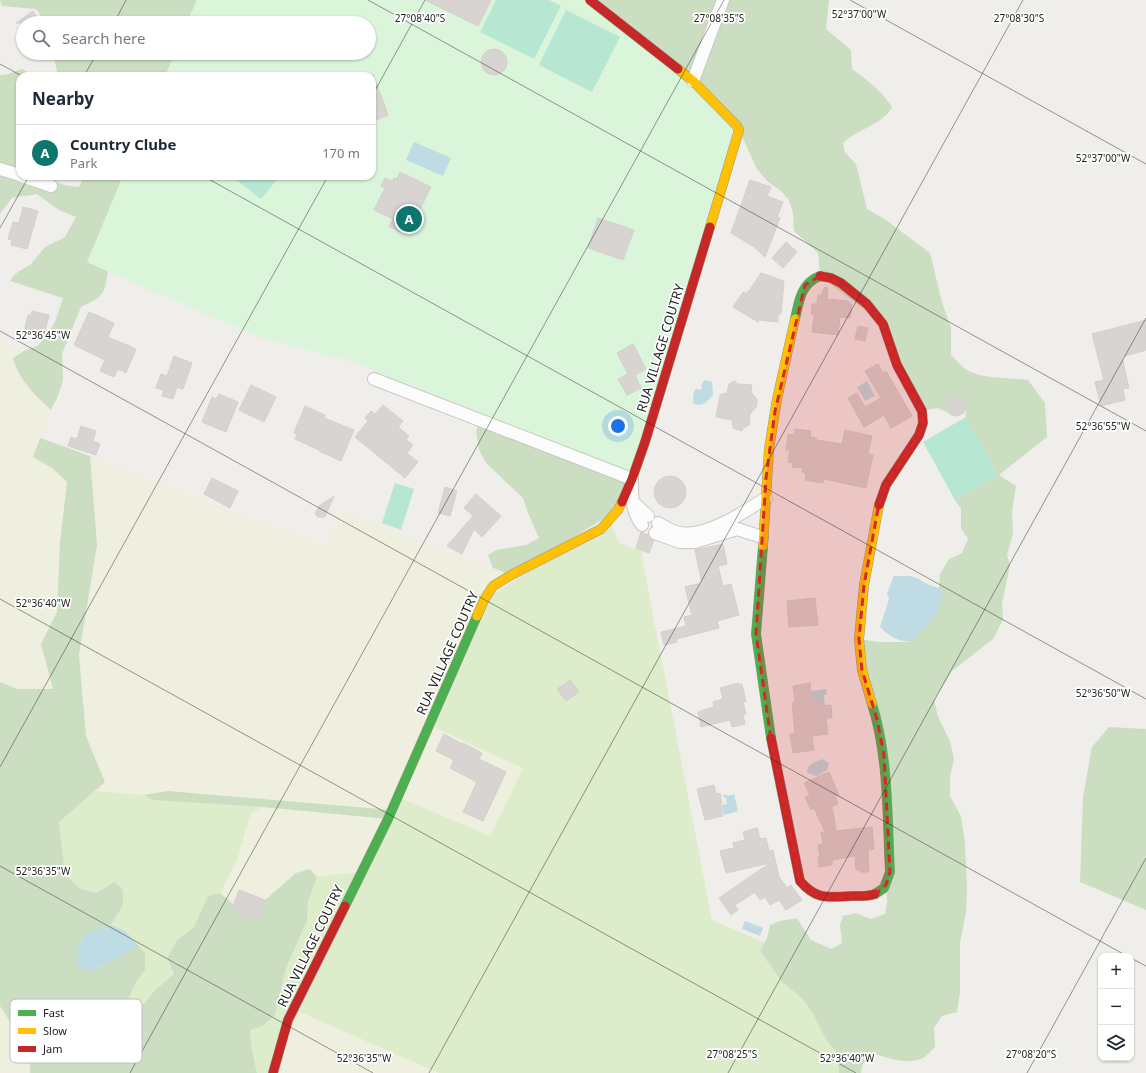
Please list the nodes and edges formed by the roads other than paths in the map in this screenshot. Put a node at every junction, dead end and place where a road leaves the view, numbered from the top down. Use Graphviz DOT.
graph roads {
  1 [pos="590,0"];
  2 [pos="723,0"];
  3 [pos="693,81"];
  4 [pos="0,169"];
  5 [pos="16,174"];
  6 [pos="33,180"];
  7 [pos="51,186"];
  8 [pos="374,379"];
  9 [pos="632,479"];
  10 [pos="766,498"];
  11 [pos="651,524"];
  12 [pos="762,537"];
  13 [pos="273,1073"];
  1 -- 3 [label="street"];
  2 -- 3 [label="street"];
  3 -- 9 [label="street, RUA VILLAGE COUTRY"];
  4 -- 5 [label="street"];
  6 -- 7 [label="street"];
  8 -- 9 [label="street"];
  9 -- 11 [label="street"];
  9 -- 13 [label="street, RUA VILLAGE COUTRY"];
  10 -- 11 [label="street"];
  10 -- 12 [label="street"];
  10 -- 12 [label="street"];
  11 -- 12 [label="street"];
}
